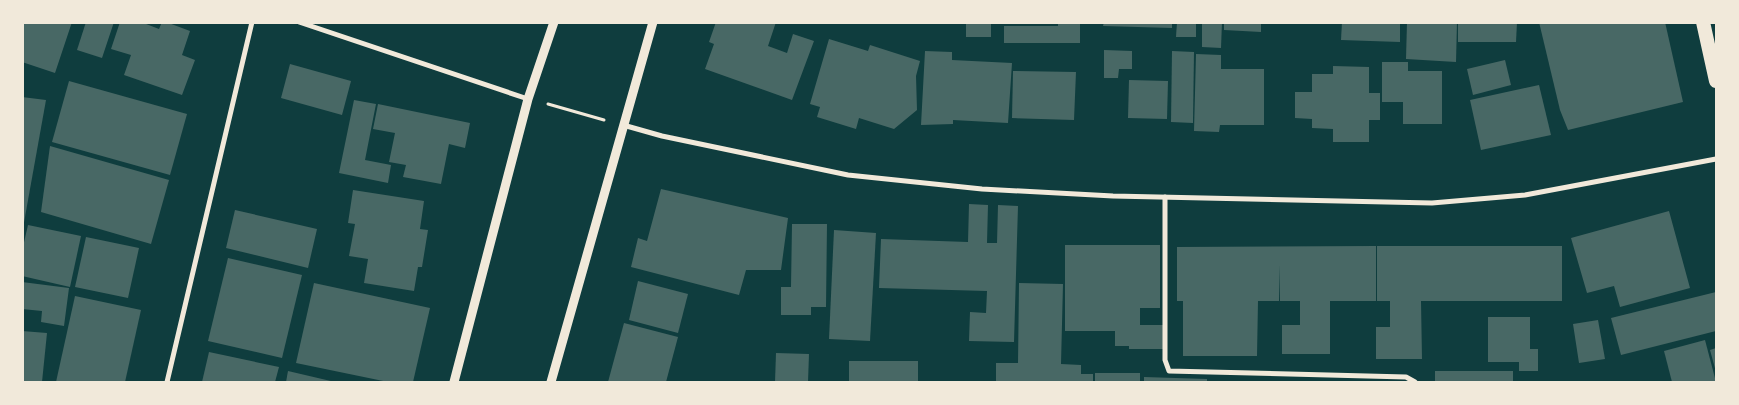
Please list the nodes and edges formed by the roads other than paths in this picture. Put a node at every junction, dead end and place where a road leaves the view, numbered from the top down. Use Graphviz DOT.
graph roads {
  1 [pos="252,22"];
  2 [pos="299,22"];
  3 [pos="554,22"];
  4 [pos="653,22"];
  5 [pos="1703,22"];
  6 [pos="1716,81"];
  7 [pos="528,99"];
  8 [pos="623,125"];
  9 [pos="1716,159"];
  10 [pos="1165,197"];
  11 [pos="167,382"];
  12 [pos="454,382"];
  13 [pos="551,382"];
  14 [pos="1415,382"];
  1 -- 11 [label="street"];
  2 -- 7 [label="street"];
  3 -- 7 [label="street"];
  4 -- 8 [label="street"];
  5 -- 6 [label="highway"];
  7 -- 12 [label="street"];
  8 -- 10 [label="street"];
  8 -- 13 [label="street"];
  9 -- 10 [label="street"];
  10 -- 14 [label="street"];
}
